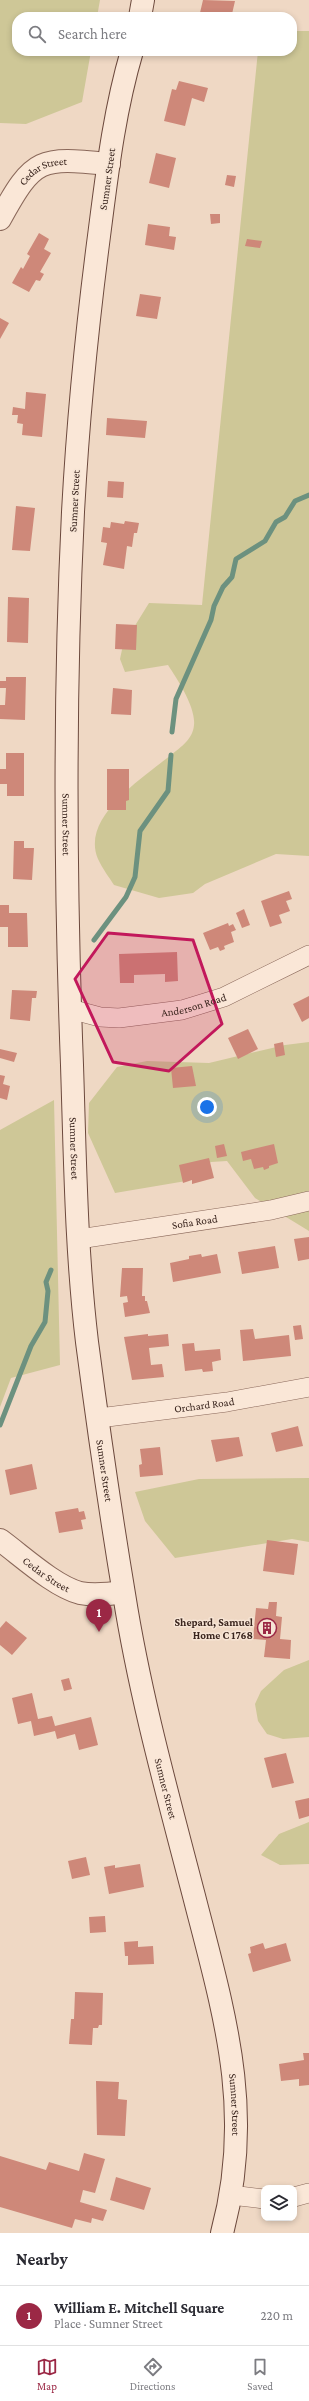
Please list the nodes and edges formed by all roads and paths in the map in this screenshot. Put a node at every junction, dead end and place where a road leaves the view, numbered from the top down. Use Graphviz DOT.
graph roads {
  1 [pos="143,0"];
  2 [pos="141,12"];
  3 [pos="130,56"];
  4 [pos="109,164"];
  5 [pos="0,219"];
  6 [pos="309,954"];
  7 [pos="70,1008"];
  8 [pos="309,1201"];
  9 [pos="79,1239"];
  10 [pos="309,1387"];
  11 [pos="99,1418"];
  12 [pos="0,1540"];
  13 [pos="123,1592"];
  14 [pos="309,2193"];
  15 [pos="231,2195"];
  16 [pos="297,2196"];
  17 [pos="261,2199"];
  18 [pos="222,2233"];
  1 -- 2 [label="main road"];
  3 -- 4 [label="main road, Sumner Street"];
  4 -- 5 [label="main road, Cedar Street"];
  4 -- 7 [label="main road, Sumner Street"];
  6 -- 7 [label="street, Anderson Road"];
  7 -- 9 [label="main road, Sumner Street"];
  8 -- 9 [label="street, Sofia Road"];
  9 -- 11 [label="main road, Sumner Street"];
  10 -- 11 [label="street, Orchard Road"];
  11 -- 13 [label="main road, Sumner Street"];
  12 -- 13 [label="main road, Cedar Street"];
  13 -- 15 [label="main road, Sumner Street"];
  14 -- 16 [label="street"];
  15 -- 17 [label="street"];
  15 -- 18 [label="main road, Sumner Street"];
}
